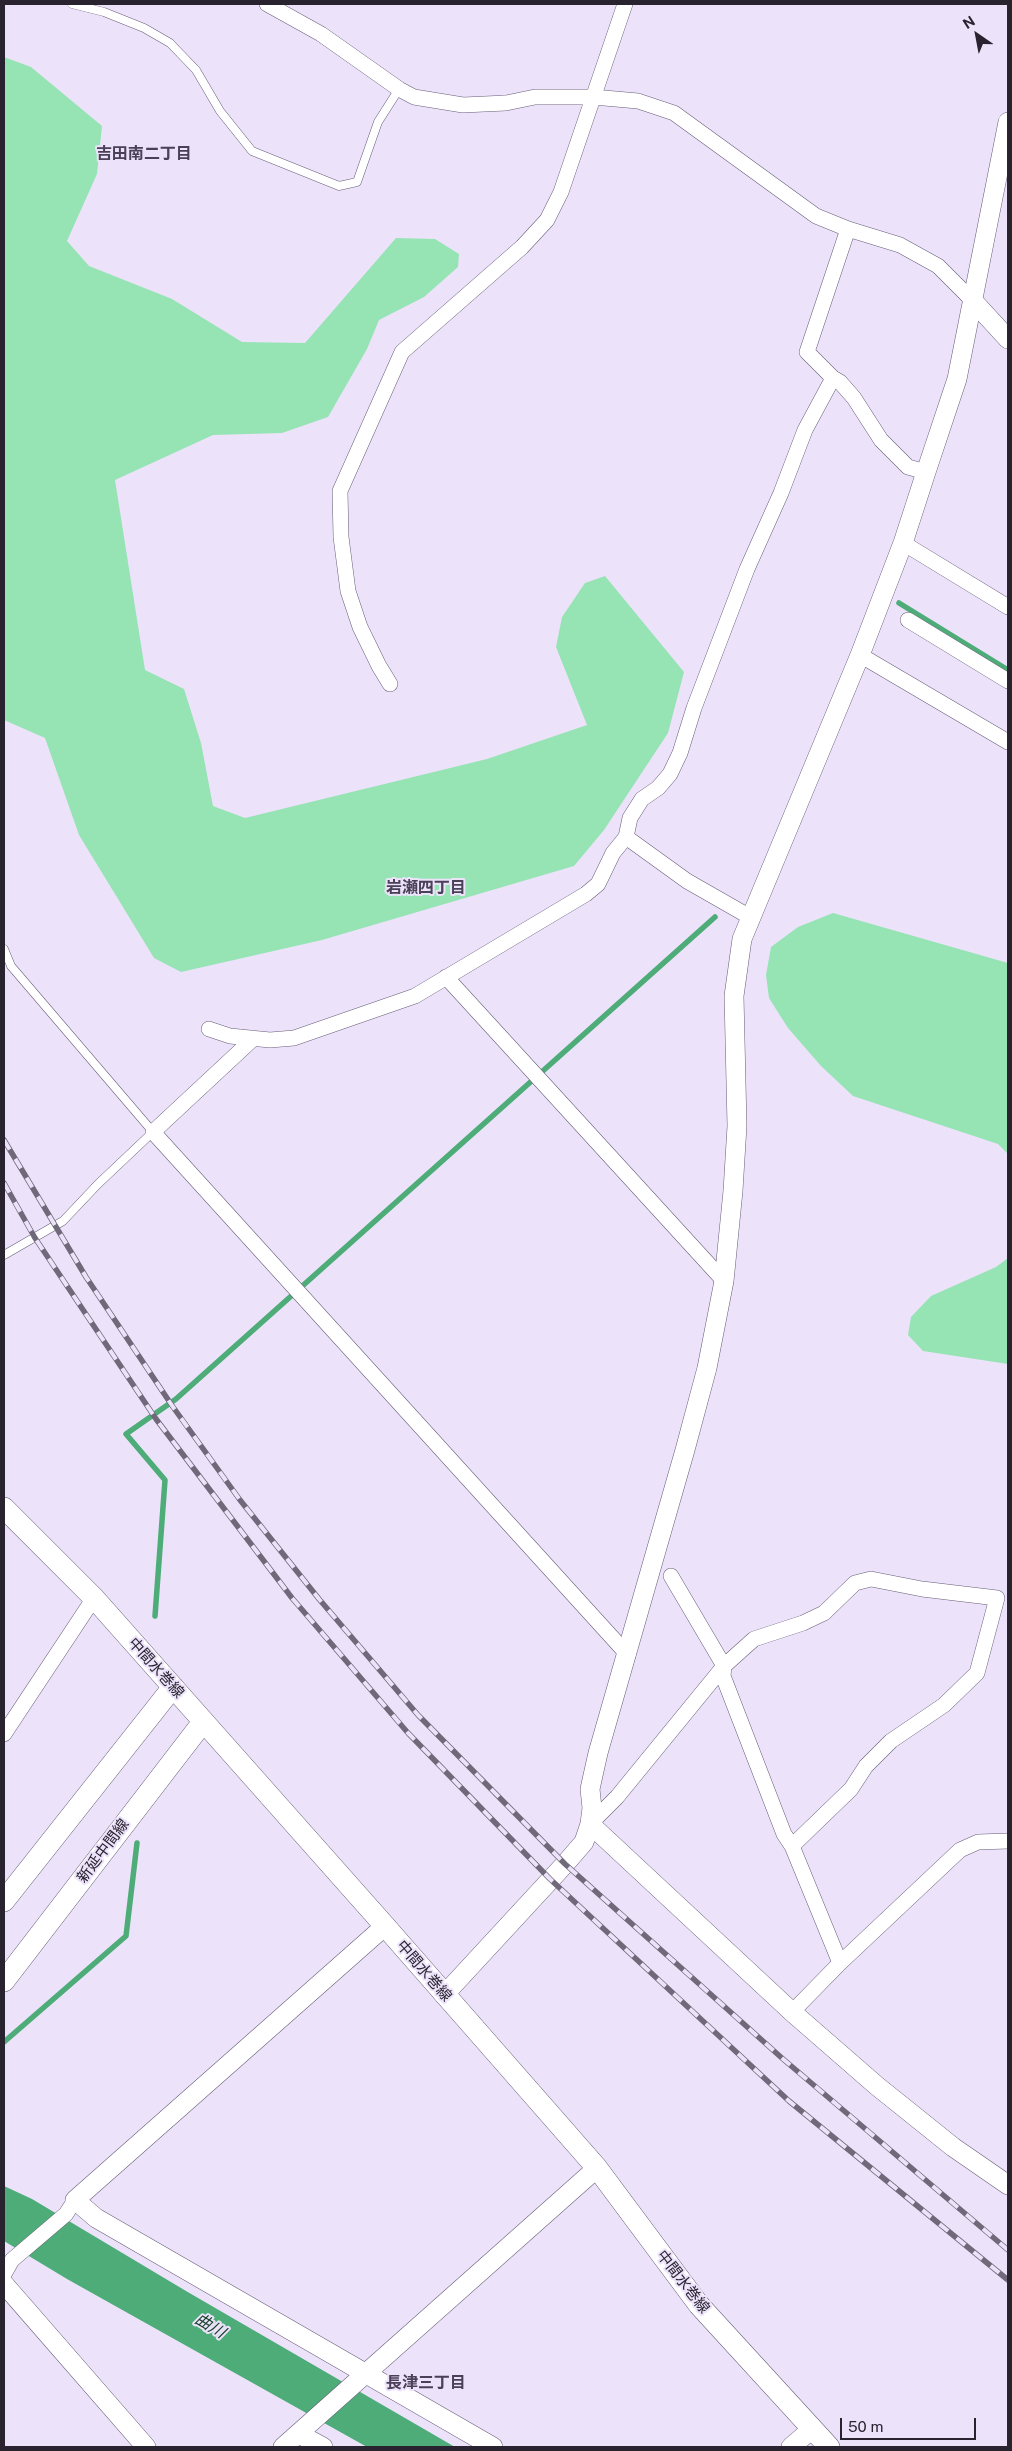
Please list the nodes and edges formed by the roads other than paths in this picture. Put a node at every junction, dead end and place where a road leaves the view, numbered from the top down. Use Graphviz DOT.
graph roads {
  1 [pos="72,4"];
  2 [pos="267,4"];
  3 [pos="625,4"];
  4 [pos="399,89"];
  5 [pos="593,97"];
  6 [pos="1008,122"];
  7 [pos="848,229"];
  8 [pos="974,302"];
  9 [pos="1008,339"];
  10 [pos="833,378"];
  11 [pos="926,472"];
  12 [pos="903,543"];
  13 [pos="1008,607"];
  14 [pos="908,620"];
  15 [pos="860,656"];
  16 [pos="1008,681"];
  17 [pos="390,684"];
  18 [pos="1008,742"];
  19 [pos="626,838"];
  20 [pos="750,917"];
  21 [pos="4,950"];
  22 [pos="446,977"];
  23 [pos="209,1029"];
  24 [pos="254,1038"];
  25 [pos="153,1132"];
  26 [pos="4,1255"];
  27 [pos="724,1281"];
  28 [pos="4,1508"];
  29 [pos="671,1576"];
  30 [pos="94,1598"];
  31 [pos="628,1655"];
  32 [pos="724,1666"];
  33 [pos="173,1687"];
  34 [pos="203,1722"];
  35 [pos="4,1734"];
  36 [pos="590,1824"];
  37 [pos="1008,1841"];
  38 [pos="792,1846"];
  39 [pos="4,1901"];
  40 [pos="385,1926"];
  41 [pos="840,1963"];
  42 [pos="4,1981"];
  43 [pos="444,1995"];
  44 [pos="792,2012"];
  45 [pos="597,2168"];
  46 [pos="1008,2184"];
  47 [pos="70,2207"];
  48 [pos="4,2274"];
  49 [pos="4,2284"];
  50 [pos="361,2376"];
  51 [pos="304,2429"];
  52 [pos="812,2429"];
  53 [pos="146,2447"];
  54 [pos="283,2447"];
  55 [pos="323,2447"];
  56 [pos="493,2447"];
  57 [pos="791,2447"];
  58 [pos="829,2447"];
  1 -- 4 [label="lane"];
  2 -- 4 [label="street"];
  3 -- 5 [label="street"];
  4 -- 5 [label="street"];
  5 -- 7 [label="street"];
  5 -- 17 [label="street"];
  6 -- 8 [label="street"];
  7 -- 8 [label="street"];
  7 -- 10 [label="street"];
  8 -- 9 [label="street"];
  8 -- 11 [label="street"];
  10 -- 11 [label="street"];
  10 -- 19 [label="street"];
  11 -- 12 [label="street"];
  12 -- 13 [label="street"];
  12 -- 15 [label="street"];
  14 -- 16 [label="street"];
  15 -- 18 [label="street"];
  15 -- 20 [label="street"];
  19 -- 20 [label="street"];
  19 -- 22 [label="street"];
  20 -- 27 [label="street"];
  21 -- 25 [label="lane"];
  22 -- 24 [label="street"];
  22 -- 27 [label="street"];
  23 -- 24 [label="street"];
  24 -- 25 [label="street"];
  25 -- 26 [label="lane"];
  25 -- 31 [label="street"];
  27 -- 31 [label="street"];
  28 -- 30 [label="main road, 中間水巻線"];
  29 -- 32 [label="street"];
  30 -- 33 [label="main road, 中間水巻線"];
  30 -- 35 [label="street"];
  31 -- 36 [label="street"];
  32 -- 36 [label="street"];
  32 -- 38 [label="street"];
  32 -- 38 [label="street"];
  33 -- 34 [label="main road, 中間水巻線"];
  33 -- 39 [label="main road"];
  34 -- 40 [label="main road, 中間水巻線"];
  34 -- 42 [label="main road, 新延中間線"];
  36 -- 43 [label="street"];
  36 -- 44 [label="street"];
  37 -- 41 [label="street"];
  38 -- 41 [label="street"];
  40 -- 43 [label="main road, 中間水巻線"];
  40 -- 47 [label="street"];
  41 -- 44 [label="street"];
  43 -- 45 [label="main road, 中間水巻線"];
  44 -- 46 [label="street"];
  45 -- 50 [label="street"];
  45 -- 52 [label="main road, 中間水巻線"];
  47 -- 48 [label="street"];
  47 -- 50 [label="street"];
  49 -- 53 [label="street"];
  50 -- 51 [label="street"];
  50 -- 56 [label="street"];
  51 -- 54 [label="street"];
  51 -- 55 [label="street"];
  52 -- 57 [label="street"];
  52 -- 58 [label="main road, 中間水巻線"];
}
